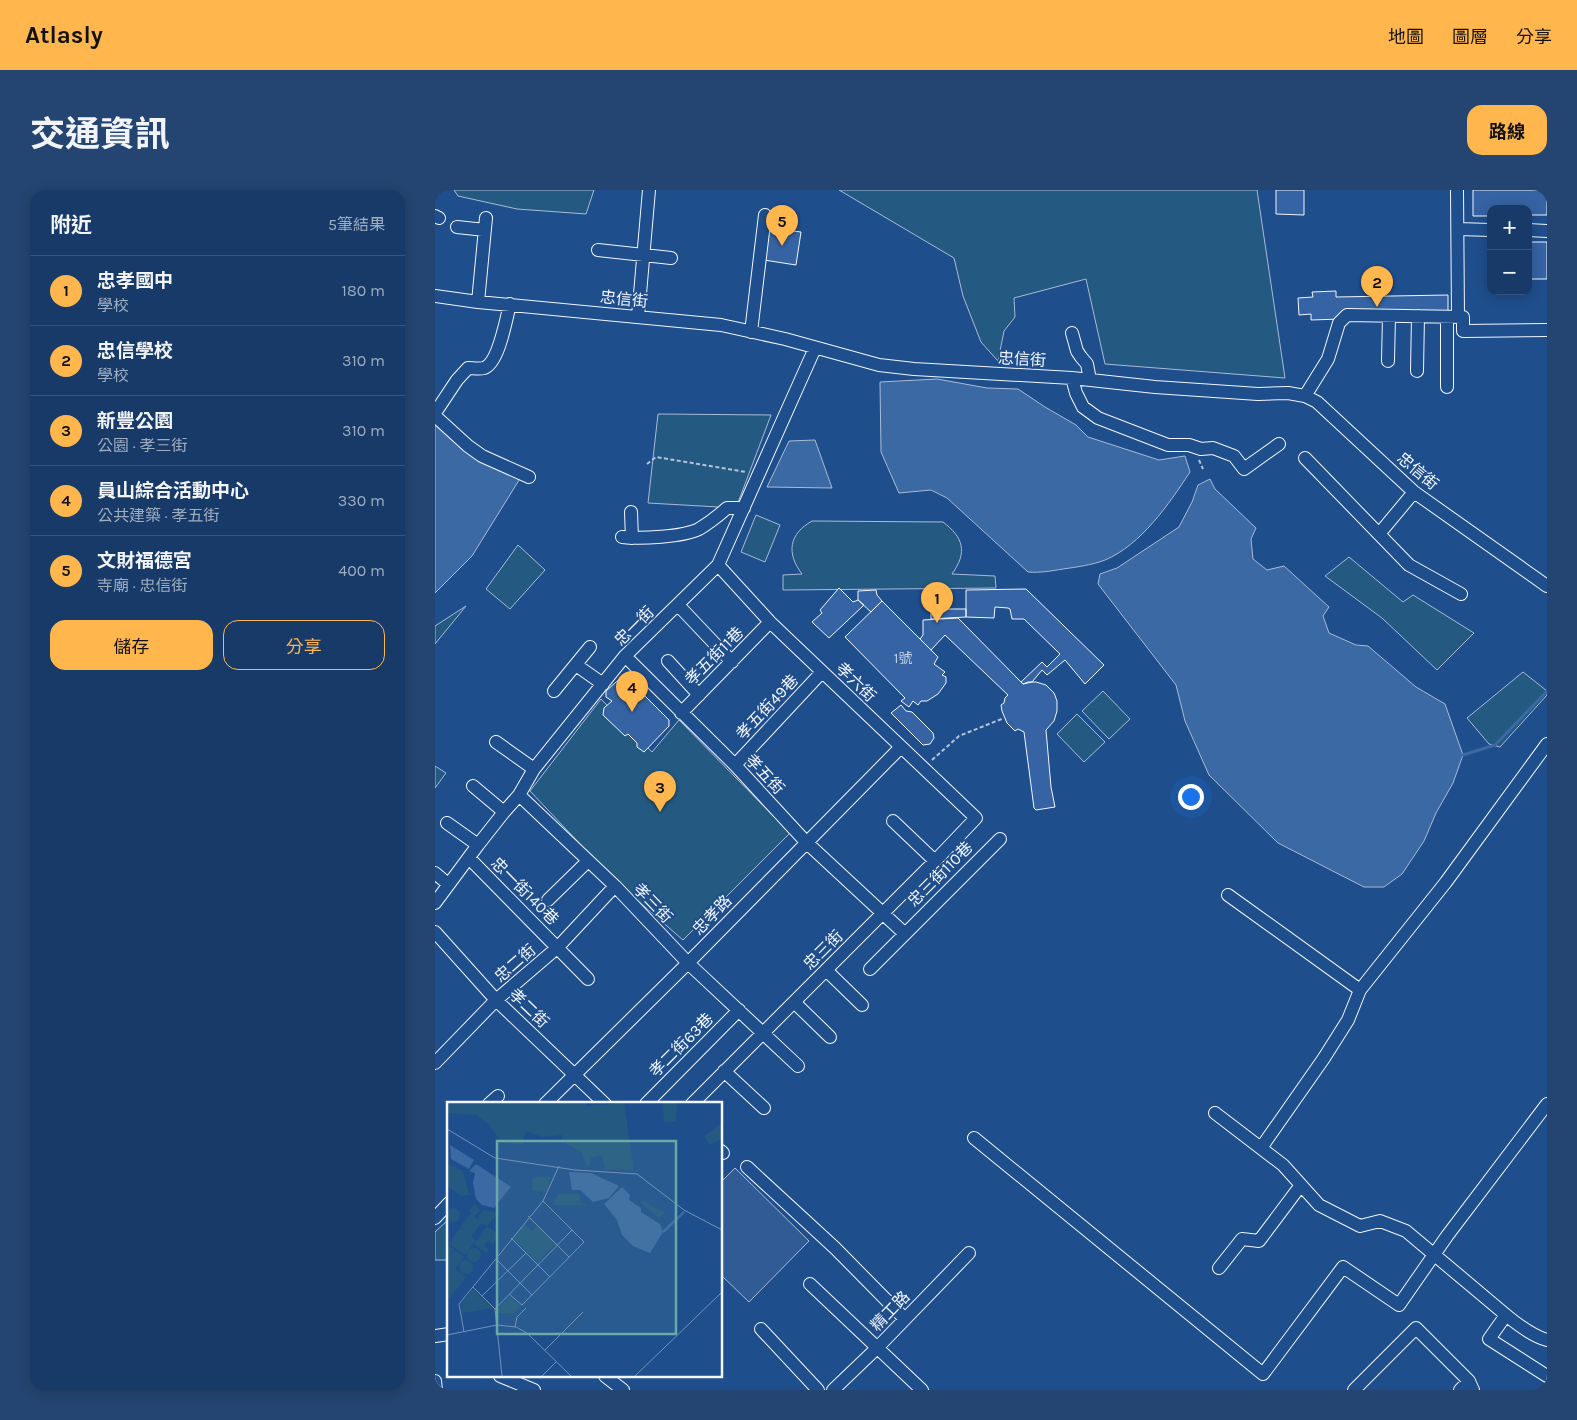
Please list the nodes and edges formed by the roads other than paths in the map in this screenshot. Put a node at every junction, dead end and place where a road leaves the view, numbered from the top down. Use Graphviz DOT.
graph roads {
  1 [pos="649,190"];
  2 [pos="1457,190"];
  3 [pos="765,215"];
  4 [pos="457,227"];
  5 [pos="1458,229"];
  6 [pos="1487,230"];
  7 [pos="1532,230"];
  8 [pos="1547,231"];
  9 [pos="598,250"];
  10 [pos="645,256"];
  11 [pos="671,258"];
  12 [pos="435,296"];
  13 [pos="478,302"];
  14 [pos="510,304"];
  15 [pos="1389,316"];
  16 [pos="1418,316"];
  17 [pos="638,317"];
  18 [pos="1452,317"];
  19 [pos="1547,330"];
  20 [pos="751,332"];
  21 [pos="1072,333"];
  22 [pos="815,348"];
  23 [pos="1388,361"];
  24 [pos="1417,371"];
  25 [pos="1072,378"];
  26 [pos="1090,380"];
  27 [pos="1447,387"];
  28 [pos="1305,396"];
  29 [pos="435,415"];
  30 [pos="1279,444"];
  31 [pos="1305,458"];
  32 [pos="529,477"];
  33 [pos="1414,492"];
  34 [pos="744,508"];
  35 [pos="631,512"];
  36 [pos="1379,534"];
  37 [pos="719,565"];
  38 [pos="1547,586"];
  39 [pos="1461,594"];
  40 [pos="678,605"];
  41 [pos="770,622"];
  42 [pos="589,647"];
  43 [pos="625,656"];
  44 [pos="668,661"];
  45 [pos="732,662"];
  46 [pos="576,665"];
  47 [pos="823,672"];
  48 [pos="603,684"];
  49 [pos="554,691"];
  50 [pos="699,695"];
  51 [pos="681,713"];
  52 [pos="496,742"];
  53 [pos="1547,744"];
  54 [pos="901,747"];
  55 [pos="735,765"];
  56 [pos="534,769"];
  57 [pos="473,786"];
  58 [pos="519,795"];
  59 [pos="504,812"];
  60 [pos="976,818"];
  61 [pos="893,821"];
  62 [pos="447,823"];
  63 [pos="999,839"];
  64 [pos="806,842"];
  65 [pos="478,845"];
  66 [pos="469,858"];
  67 [pos="588,861"];
  68 [pos="935,861"];
  69 [pos="435,873"];
  70 [pos="448,884"];
  71 [pos="615,886"];
  72 [pos="1228,895"];
  73 [pos="548,900"];
  74 [pos="435,903"];
  75 [pos="882,914"];
  76 [pos="435,932"];
  77 [pos="904,933"];
  78 [pos="558,947"];
  79 [pos="688,963"];
  80 [pos="870,969"];
  81 [pos="826,970"];
  82 [pos="588,979"];
  83 [pos="1360,990"];
  84 [pos="496,1000"];
  85 [pos="794,1002"];
  86 [pos="862,1005"];
  87 [pos="739,1010"];
  88 [pos="762,1033"];
  89 [pos="830,1037"];
  90 [pos="435,1063"];
  91 [pos="798,1066"];
  92 [pos="725,1071"];
  93 [pos="575,1074"];
  94 [pos="547,1102"];
  95 [pos="603,1102"];
  96 [pos="649,1102"];
  97 [pos="694,1102"];
  98 [pos="1547,1104"];
  99 [pos="764,1108"];
  100 [pos="1215,1113"];
  101 [pos="974,1138"];
  102 [pos="1261,1148"];
  103 [pos="747,1167"];
  104 [pos="1301,1185"];
  105 [pos="447,1205"];
  106 [pos="435,1218"];
  107 [pos="969,1253"];
  108 [pos="1434,1256"];
  109 [pos="1219,1268"];
  110 [pos="810,1284"];
  111 [pos="1506,1316"];
  112 [pos="905,1319"];
  113 [pos="761,1330"];
  114 [pos="1547,1340"];
  115 [pos="878,1347"];
  116 [pos="1547,1376"];
  117 [pos="505,1378"];
  118 [pos="609,1378"];
  119 [pos="435,1381"];
  120 [pos="622,1384"];
  121 [pos="1467,1387"];
  122 [pos="436,1390"];
  123 [pos="534,1390"];
  124 [pos="818,1390"];
  125 [pos="833,1390"];
  126 [pos="923,1390"];
  127 [pos="1354,1390"];
  1 -- 10 [label="street"];
  2 -- 5 [label="street"];
  3 -- 20 [label="street"];
  4 -- 13 [label="street"];
  5 -- 6 [label="street"];
  5 -- 18 [label="street"];
  7 -- 8 [label="street"];
  9 -- 10 [label="street"];
  10 -- 11 [label="street"];
  10 -- 17 [label="street"];
  12 -- 13 [label="street, 忠信街"];
  13 -- 14 [label="street, 忠信街"];
  14 -- 17 [label="street, 忠信街"];
  14 -- 29 [label="street"];
  15 -- 16 [label="street"];
  15 -- 23 [label="street"];
  15 -- 28 [label="street"];
  16 -- 18 [label="street"];
  16 -- 24 [label="street"];
  17 -- 20 [label="street, 忠信街"];
  18 -- 19 [label="street"];
  18 -- 27 [label="street"];
  20 -- 22 [label="street, 忠信街"];
  21 -- 26 [label="street"];
  22 -- 25 [label="street, 忠信街"];
  22 -- 34 [label="street, 忠一街"];
  25 -- 26 [label="street, 忠信街"];
  25 -- 30 [label="street"];
  26 -- 28 [label="street, 忠信街"];
  28 -- 33 [label="street, 忠信街"];
  29 -- 32 [label="street"];
  31 -- 36 [label="street"];
  33 -- 36 [label="street"];
  33 -- 38 [label="street, 忠信街"];
  34 -- 35 [label="street"];
  34 -- 37 [label="street, 忠一街"];
  36 -- 39 [label="street"];
  37 -- 40 [label="street, 忠一街"];
  37 -- 41 [label="street, 孝六街"];
  40 -- 43 [label="street, 忠一街"];
  40 -- 45 [label="street"];
  41 -- 45 [label="street, 孝五街11巷"];
  41 -- 47 [label="street, 孝六街"];
  42 -- 46 [label="street"];
  43 -- 48 [label="street, 忠一街"];
  43 -- 51 [label="street, 孝五街"];
  44 -- 50 [label="street"];
  45 -- 50 [label="street, 孝五街11巷"];
  46 -- 48 [label="street"];
  46 -- 49 [label="street"];
  47 -- 54 [label="street, 孝六街"];
  47 -- 55 [label="street, 孝五街49巷"];
  48 -- 56 [label="street, 忠一街"];
  50 -- 51 [label="street, 孝五街11巷"];
  51 -- 55 [label="street, 孝五街"];
  52 -- 56 [label="street"];
  53 -- 83 [label="street"];
  54 -- 60 [label="street, 孝六街"];
  54 -- 64 [label="street, 忠孝路"];
  55 -- 64 [label="street, 孝五街"];
  56 -- 58 [label="street, 忠一街"];
  57 -- 59 [label="street"];
  58 -- 59 [label="street, 忠一街"];
  58 -- 67 [label="street, 孝三街"];
  59 -- 65 [label="street, 忠一街"];
  60 -- 68 [label="street, 忠三街"];
  61 -- 68 [label="street"];
  62 -- 65 [label="street"];
  63 -- 77 [label="street, 忠三街110巷"];
  64 -- 75 [label="street, 孝五街"];
  64 -- 79 [label="street, 忠孝路"];
  65 -- 66 [label="street, 忠一街"];
  66 -- 70 [label="street, 忠一街"];
  66 -- 78 [label="street, 忠一街140巷"];
  67 -- 71 [label="street, 孝三街"];
  67 -- 73 [label="street"];
  68 -- 75 [label="street, 忠三街"];
  69 -- 70 [label="street"];
  70 -- 74 [label="street, 忠一街"];
  71 -- 78 [label="street, 忠二街"];
  71 -- 79 [label="street, 孝三街"];
  72 -- 83 [label="street"];
  75 -- 77 [label="street"];
  75 -- 81 [label="street, 忠三街"];
  76 -- 84 [label="street, 孝二街"];
  77 -- 80 [label="street, 忠三街110巷"];
  78 -- 82 [label="street, 忠一街140巷"];
  78 -- 84 [label="street, 忠二街"];
  79 -- 87 [label="street, 孝三街"];
  79 -- 93 [label="street, 忠孝路"];
  81 -- 85 [label="street, 忠三街"];
  81 -- 86 [label="street"];
  83 -- 102 [label="street"];
  84 -- 90 [label="street, 忠二街"];
  84 -- 93 [label="street, 孝二街"];
  85 -- 88 [label="street, 忠三街"];
  85 -- 89 [label="street"];
  87 -- 88 [label="street, 孝三街"];
  87 -- 96 [label="street, 孝二街63巷"];
  88 -- 91 [label="street, 孝三街"];
  88 -- 92 [label="street, 忠三街"];
  92 -- 97 [label="street, 忠三街"];
  92 -- 99 [label="street"];
  93 -- 94 [label="street, 忠孝路"];
  93 -- 95 [label="street, 孝二街"];
  98 -- 108 [label="street"];
  100 -- 102 [label="street"];
  101 -- 108 [label="street"];
  102 -- 104 [label="street"];
  103 -- 112 [label="street"];
  104 -- 108 [label="street"];
  104 -- 109 [label="street"];
  105 -- 106 [label="street"];
  107 -- 112 [label="street, 精工路"];
  108 -- 111 [label="street"];
  110 -- 115 [label="street"];
  111 -- 114 [label="street"];
  111 -- 116 [label="street"];
  112 -- 115 [label="street, 精工路"];
  113 -- 124 [label="street"];
  115 -- 125 [label="street, 精工路"];
  115 -- 126 [label="street"];
  117 -- 123 [label="street"];
  118 -- 120 [label="street"];
  119 -- 122 [label="street"];
  121 -- 127 [label="street"];
}
